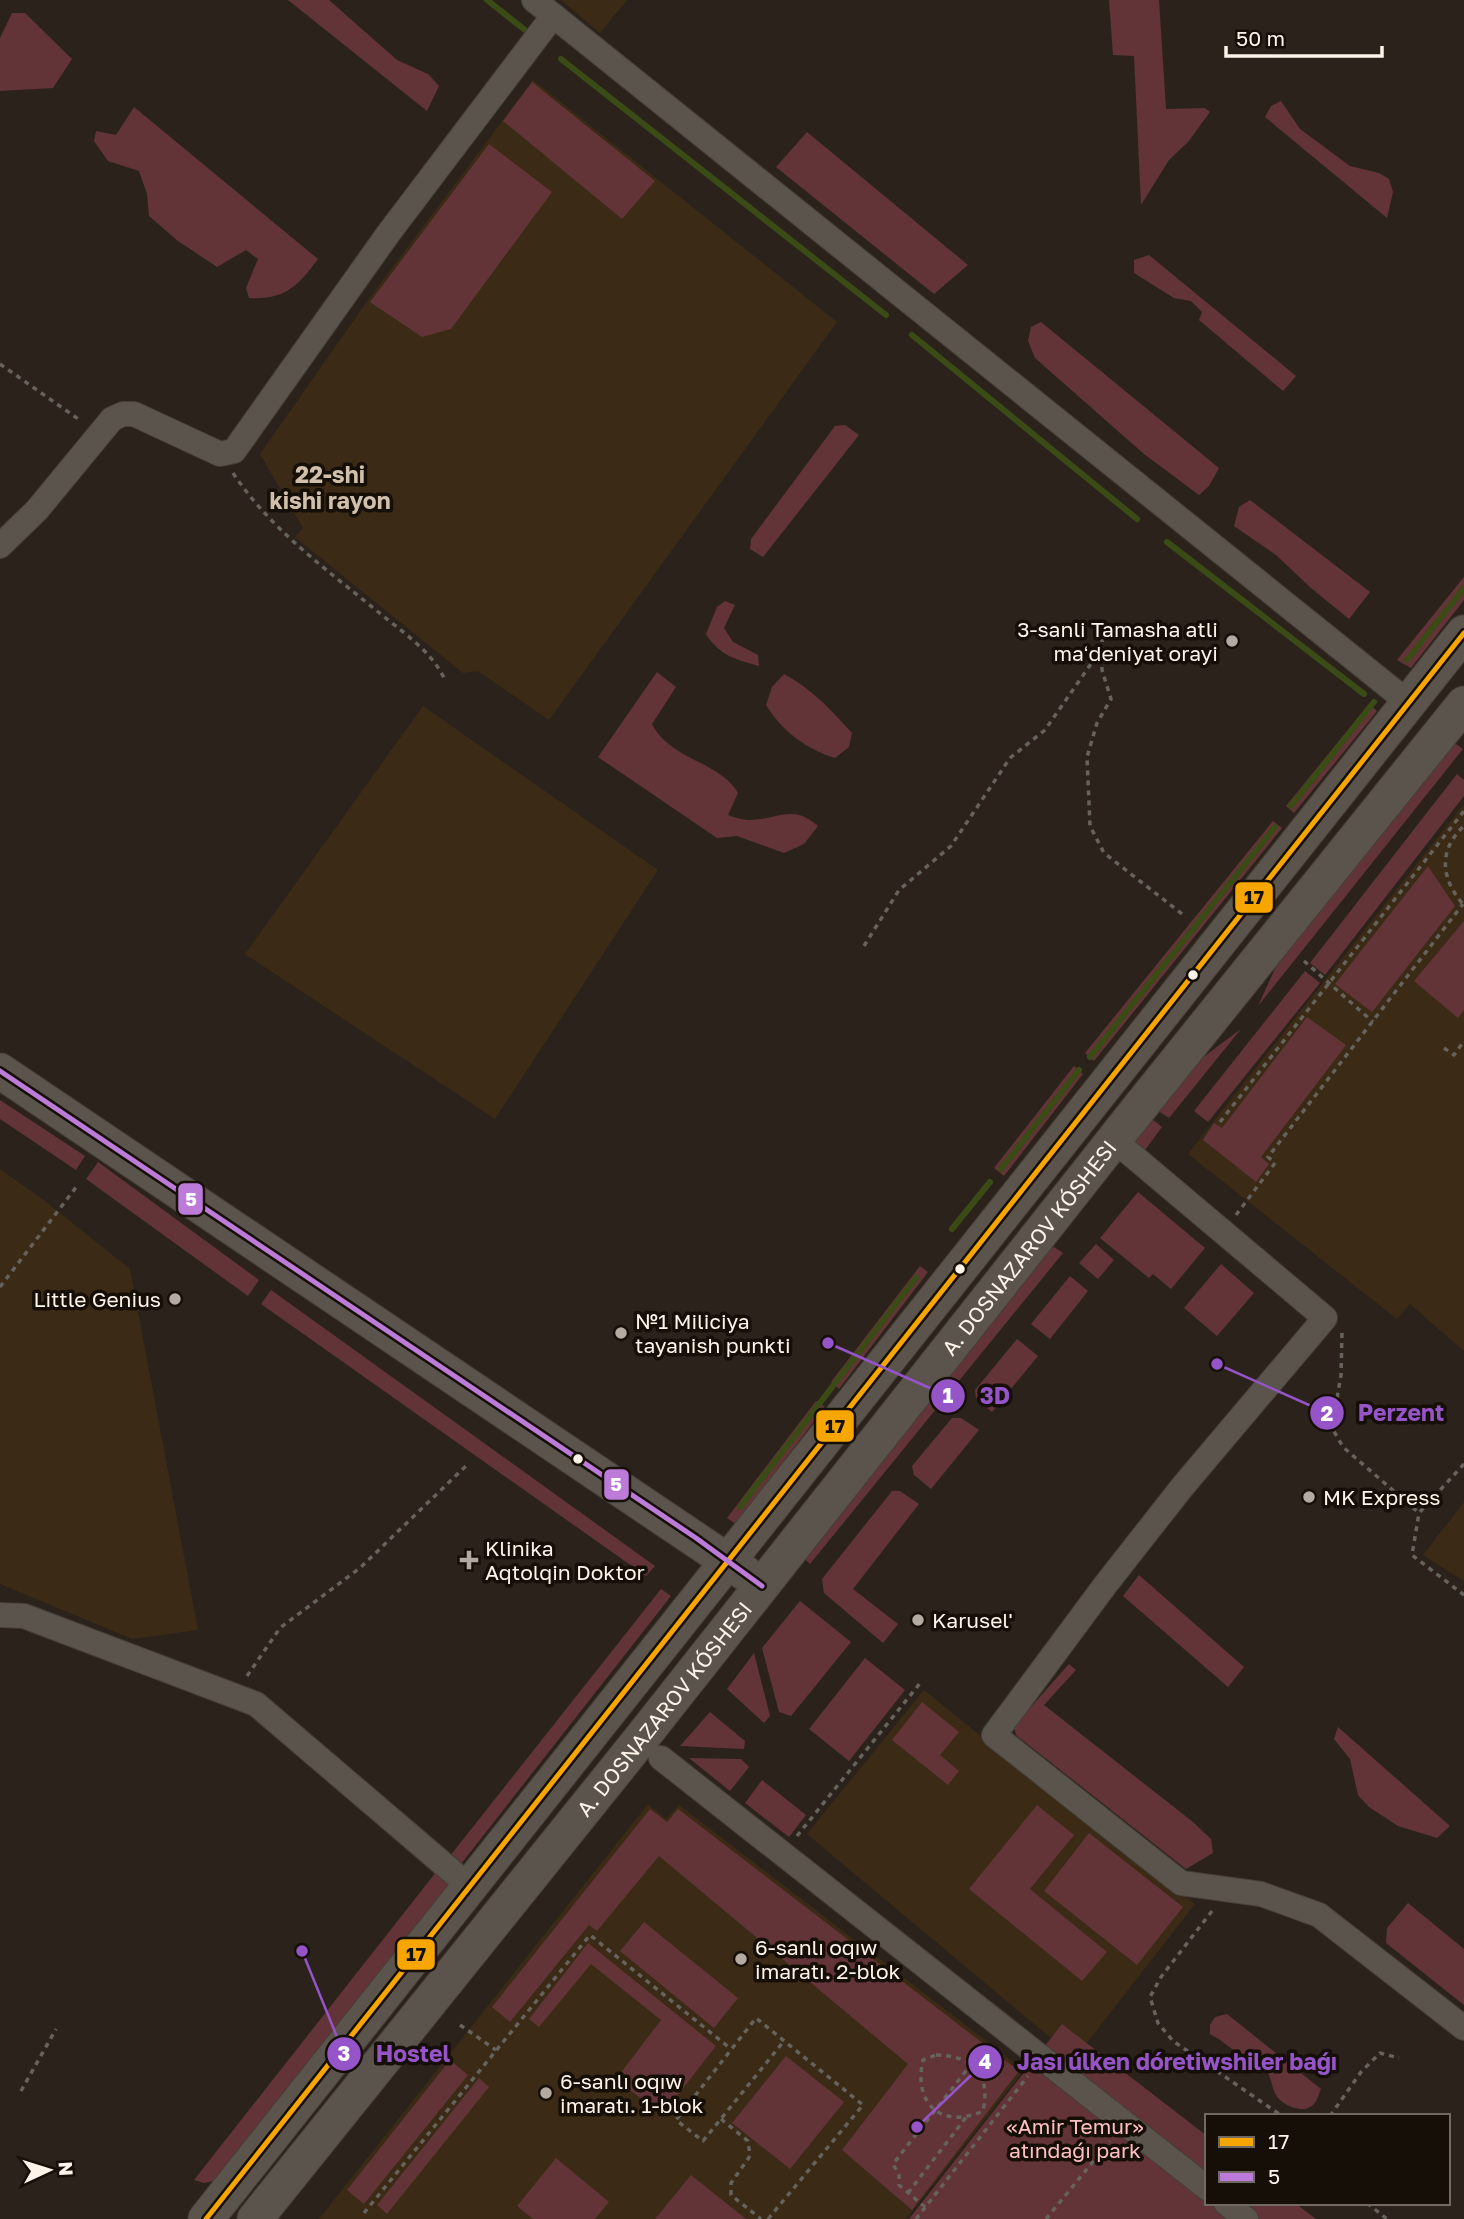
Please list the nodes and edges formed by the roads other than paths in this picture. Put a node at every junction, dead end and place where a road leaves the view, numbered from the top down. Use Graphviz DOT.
graph roads {
  1 [pos="534,0"];
  2 [pos="553,16"];
  3 [pos="0,546"];
  4 [pos="1464,633"];
  5 [pos="1409,703"];
  6 [pos="1464,704"];
  7 [pos="0,1071"];
  8 [pos="1114,1140"];
  9 [pos="753,1528"];
  10 [pos="787,1555"];
  11 [pos="727,1560"];
  12 [pos="762,1586"];
  13 [pos="0,1615"];
  14 [pos="685,1615"];
  15 [pos="722,1636"];
  16 [pos="661,1758"];
  17 [pos="469,1886"];
  18 [pos="1464,2028"];
  19 [pos="1205,2186"];
  20 [pos="1230,2205"];
  21 [pos="206,2219"];
  22 [pos="255,2219"];
  23 [pos="1247,2219"];
  1 -- 2 [label="street"];
  2 -- 3 [label="street"];
  2 -- 5 [label="street"];
  4 -- 5 [label="main road, A. DOSNAZAROV KÓSHESI"];
  5 -- 9 [label="main road, A. DOSNAZAROV KÓSHESI"];
  6 -- 8 [label="main road, A. DOSNAZAROV KÓSHESI"];
  7 -- 11 [label="main road"];
  8 -- 10 [label="main road, A. DOSNAZAROV KÓSHESI"];
  8 -- 18 [label="street"];
  9 -- 10 [label="main road"];
  9 -- 11 [label="main road, A. DOSNAZAROV KÓSHESI"];
  10 -- 12 [label="main road, A. DOSNAZAROV KÓSHESI"];
  11 -- 12 [label="main road"];
  11 -- 14 [label="main road, A. DOSNAZAROV KÓSHESI"];
  12 -- 15 [label="main road, A. DOSNAZAROV KÓSHESI"];
  13 -- 17 [label="street"];
  14 -- 15 [label="main road"];
  14 -- 17 [label="main road, A. DOSNAZAROV KÓSHESI"];
  15 -- 22 [label="main road, A. DOSNAZAROV KÓSHESI"];
  16 -- 19 [label="street"];
  17 -- 21 [label="main road, A. DOSNAZAROV KÓSHESI"];
  20 -- 23 [label="street"];
}
